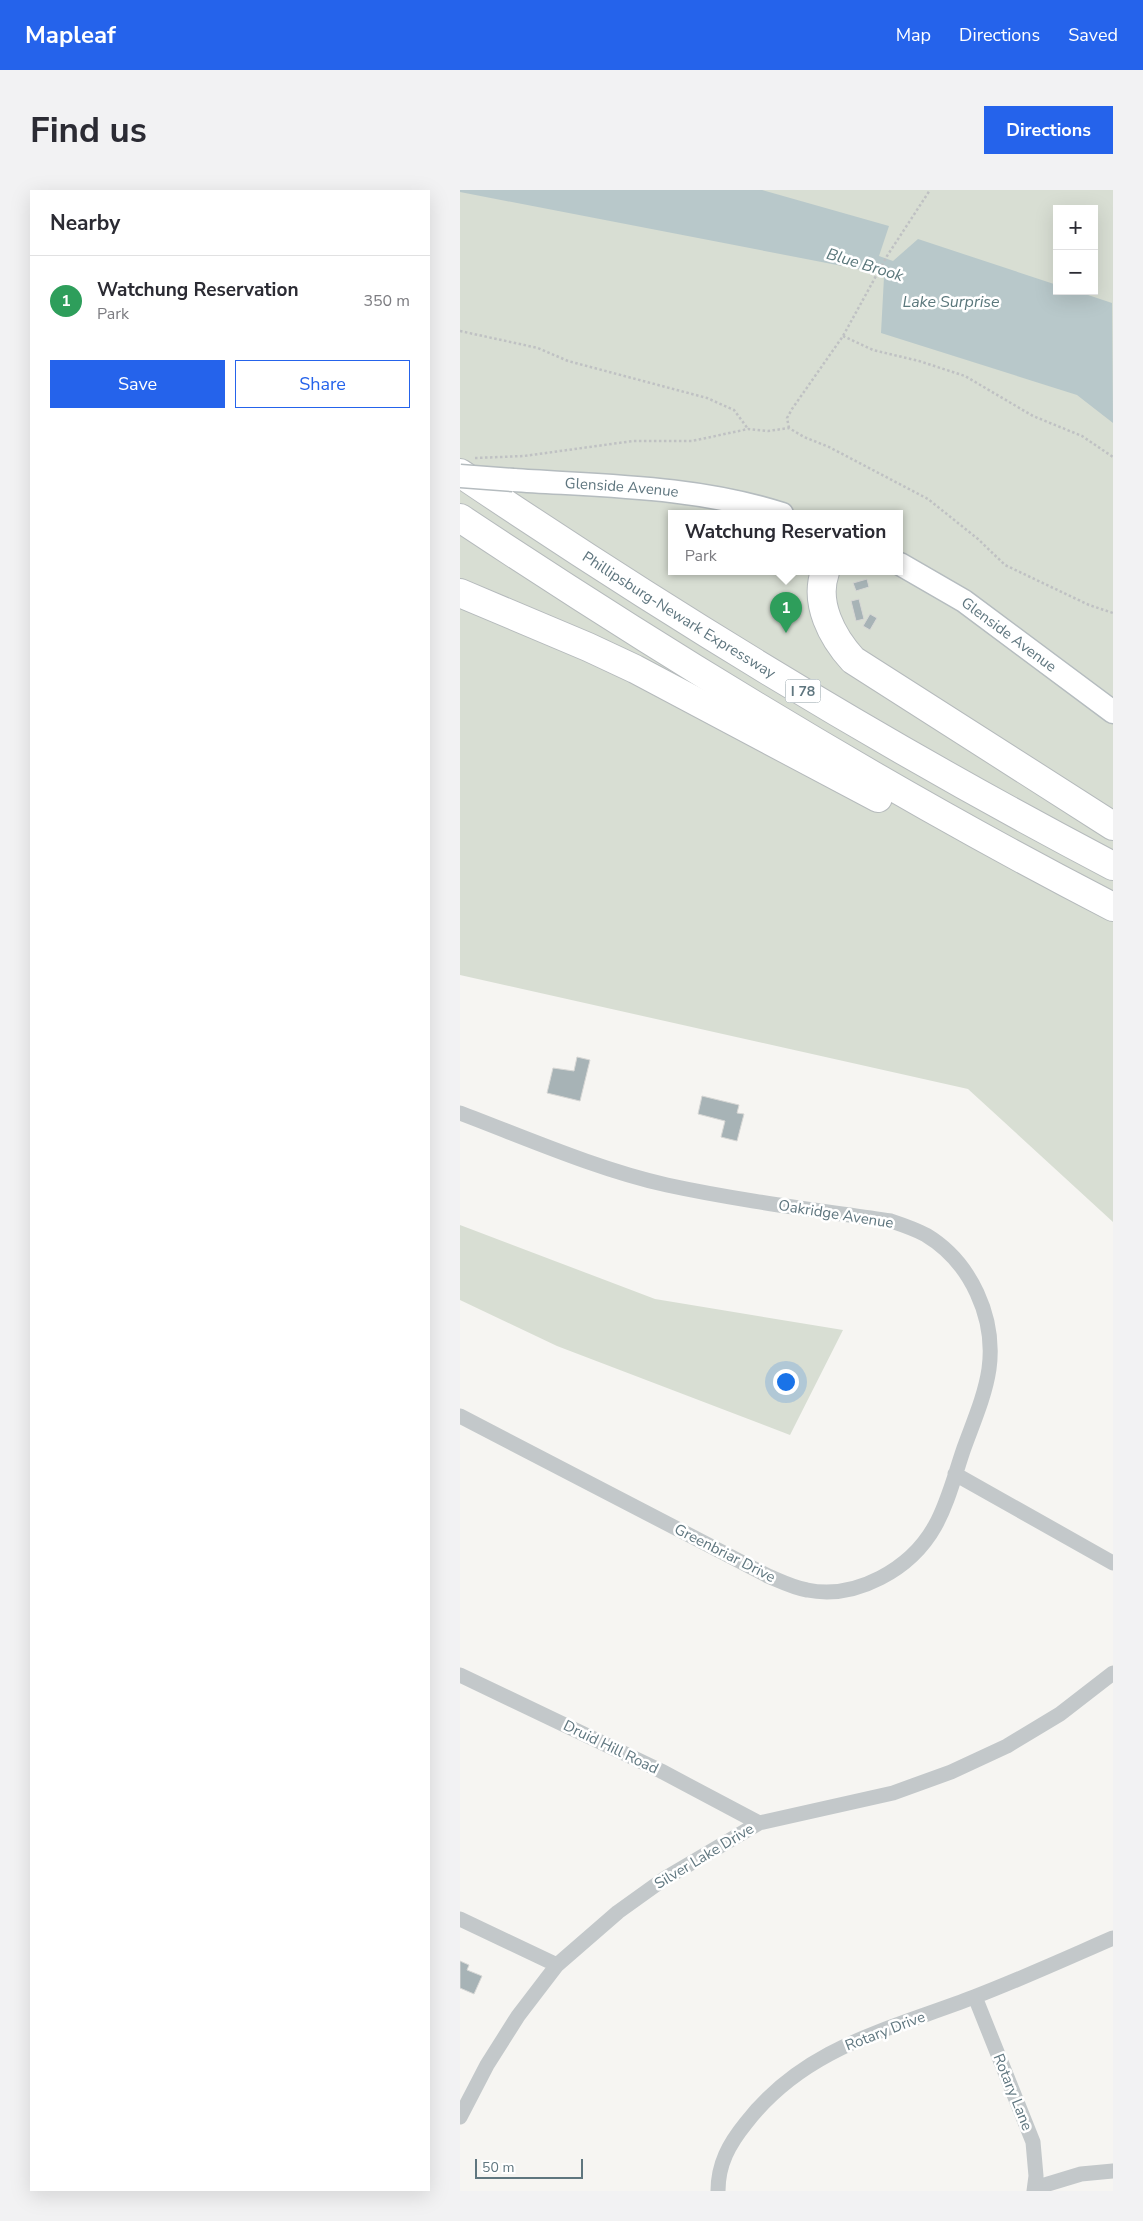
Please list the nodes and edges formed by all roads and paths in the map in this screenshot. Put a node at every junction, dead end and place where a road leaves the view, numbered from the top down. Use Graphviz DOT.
graph roads {
  1 [pos="930,190"];
  2 [pos="460,331"];
  3 [pos="843,336"];
  4 [pos="789,428"];
  5 [pos="748,429"];
  6 [pos="1113,457"];
  7 [pos="463,469"];
  8 [pos="765,510"];
  9 [pos="460,518"];
  10 [pos="903,566"];
  11 [pos="825,575"];
  12 [pos="460,593"];
  13 [pos="1113,613"];
  14 [pos="1113,712"];
  15 [pos="1113,826"];
  16 [pos="970,831"];
  17 [pos="1113,866"];
  18 [pos="1113,907"];
  19 [pos="460,1113"];
  20 [pos="460,1416"];
  21 [pos="955,1474"];
  22 [pos="1113,1563"];
  23 [pos="1113,1673"];
  24 [pos="460,1675"];
  25 [pos="759,1823"];
  26 [pos="460,1919"];
  27 [pos="1113,1938"];
  28 [pos="557,1966"];
  29 [pos="975,1996"];
  30 [pos="460,2117"];
  31 [pos="1113,2171"];
  32 [pos="1034,2189"];
  33 [pos="718,2191"];
  1 -- 3 [label="path"];
  2 -- 5 [label="path"];
  3 -- 4 [label="path"];
  3 -- 6 [label="path"];
  4 -- 5 [label="path"];
  4 -- 13 [label="path"];
  5 -- 7 [label="path"];
  7 -- 8 [label="main road, Glenside Avenue, bridge"];
  7 -- 17 [label="highway, Phillipsburg-Newark Expressway / I 78"];
  9 -- 16 [label="highway, I 78"];
  10 -- 14 [label="main road, Glenside Avenue"];
  11 -- 15 [label="highway"];
  12 -- 16 [label="highway"];
  16 -- 18 [label="highway, I 78"];
  19 -- 21 [label="street, Oakridge Avenue"];
  20 -- 21 [label="street, Greenbriar Drive"];
  21 -- 22 [label="street"];
  23 -- 25 [label="street, Silver Lake Drive"];
  24 -- 25 [label="street, Druid Hill Road"];
  25 -- 28 [label="street, Silver Lake Drive"];
  26 -- 28 [label="street"];
  27 -- 29 [label="street, Rotary Drive"];
  28 -- 30 [label="street, Silver Lake Drive"];
  29 -- 32 [label="street, Rotary Lane"];
  29 -- 33 [label="street, Rotary Drive"];
  31 -- 32 [label="street"];
}
